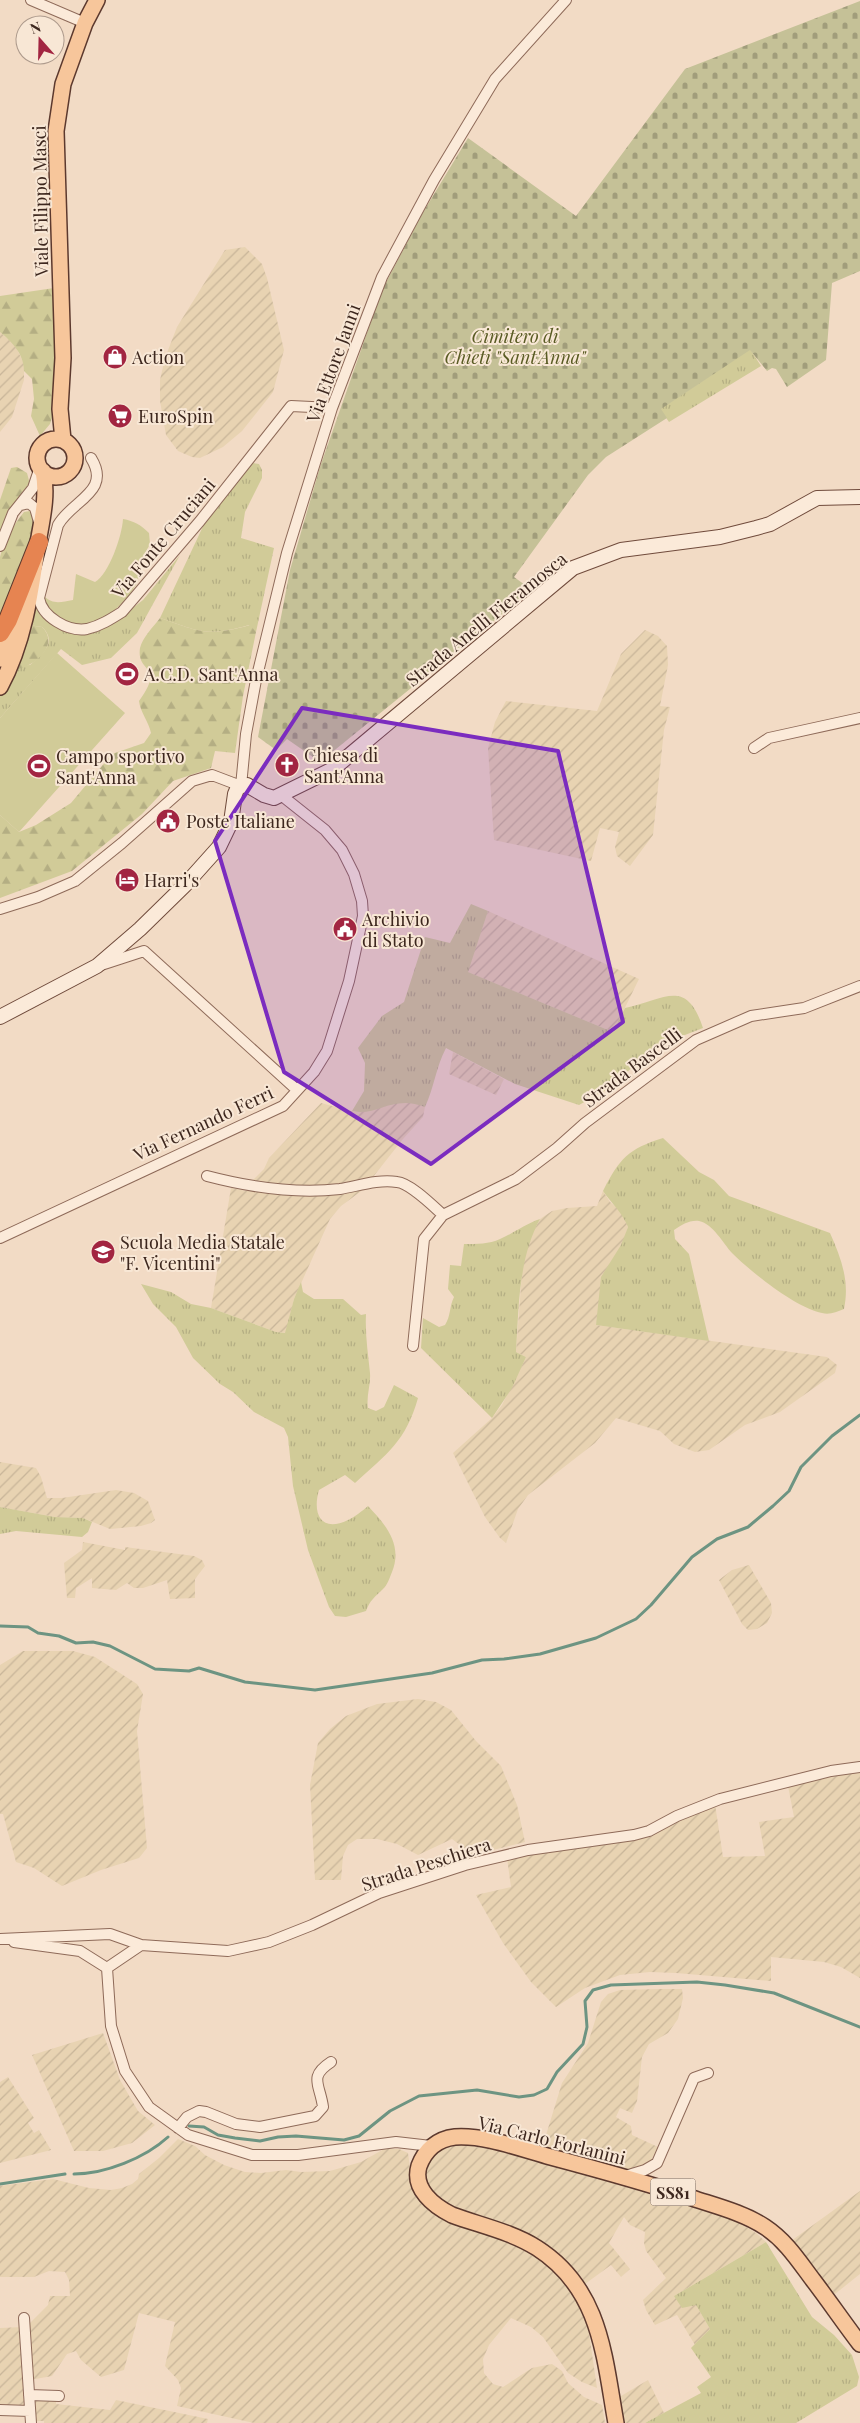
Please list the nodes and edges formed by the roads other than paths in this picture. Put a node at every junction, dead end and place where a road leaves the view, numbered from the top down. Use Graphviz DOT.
graph roads {
  1 [pos="31,0"];
  2 [pos="97,0"];
  3 [pos="566,0"];
  4 [pos="85,23"];
  5 [pos="332,408"];
  6 [pos="60,409"];
  7 [pos="63,440"];
  8 [pos="47,442"];
  9 [pos="91,458"];
  10 [pos="41,469"];
  11 [pos="58,477"];
  12 [pos="860,497"];
  13 [pos="21,505"];
  14 [pos="44,509"];
  15 [pos="40,536"];
  16 [pos="0,546"];
  17 [pos="0,633"];
  18 [pos="0,659"];
  19 [pos="0,687"];
  20 [pos="860,718"];
  21 [pos="754,748"];
  22 [pos="241,786"];
  23 [pos="278,797"];
  24 [pos="0,909"];
  25 [pos="97,966"];
  26 [pos="860,986"];
  27 [pos="0,1017"];
  28 [pos="297,1090"];
  29 [pos="207,1176"];
  30 [pos="443,1215"];
  31 [pos="0,1238"];
  32 [pos="413,1346"];
  33 [pos="860,1767"];
  34 [pos="0,1940"];
  35 [pos="141,1945"];
  36 [pos="107,1968"];
  37 [pos="331,2062"];
  38 [pos="708,2073"];
  39 [pos="178,2128"];
  40 [pos="431,2146"];
  41 [pos="625,2176"];
  42 [pos="24,2318"];
  43 [pos="860,2344"];
  44 [pos="29,2395"];
  45 [pos="59,2396"];
  46 [pos="0,2410"];
  47 [pos="30,2411"];
  48 [pos="31,2423"];
  49 [pos="616,2423"];
  1 -- 4 [label="street"];
  2 -- 4 [label="main road, Viale Filippo Masci"];
  3 -- 5 [label="street, Via Ettore Janni"];
  4 -- 6 [label="main road, Viale Filippo Masci"];
  5 -- 9 [label="street, Via Fonte Cruciani"];
  5 -- 22 [label="street, Via Ettore Janni"];
  6 -- 7 [label="main road, Viale Filippo Masci"];
  6 -- 8 [label="main road, Viale Filippo Masci"];
  7 -- 8 [label="main road"];
  7 -- 11 [label="main road"];
  8 -- 10 [label="main road"];
  10 -- 11 [label="main road"];
  10 -- 13 [label="street"];
  10 -- 14 [label="main road"];
  11 -- 14 [label="main road"];
  12 -- 23 [label="street, Strada Anelli Fieramosca"];
  13 -- 15 [label="street"];
  13 -- 16 [label="street"];
  14 -- 15 [label="main road"];
  15 -- 17 [label="highway"];
  15 -- 18 [label="main road"];
  15 -- 19 [label="main road"];
  20 -- 21 [label="street"];
  22 -- 23 [label="street"];
  22 -- 24 [label="street"];
  22 -- 25 [label="street"];
  23 -- 28 [label="street, Via Fernando Ferri"];
  25 -- 27 [label="street"];
  25 -- 28 [label="street"];
  26 -- 30 [label="street, Strada Bascelli"];
  28 -- 31 [label="street, Via Fernando Ferri"];
  29 -- 30 [label="street"];
  30 -- 32 [label="street"];
  33 -- 35 [label="street, Strada Peschiera"];
  34 -- 35 [label="street, Strada Peschiera"];
  34 -- 36 [label="street, Strada Peschiera"];
  35 -- 36 [label="street"];
  36 -- 39 [label="street"];
  37 -- 39 [label="street"];
  38 -- 41 [label="street"];
  39 -- 40 [label="street"];
  40 -- 41 [label="main road, Via Carlo Forlanini / SS81"];
  40 -- 49 [label="main road"];
  41 -- 43 [label="main road, Via Carlo Forlanini / SS81"];
  42 -- 44 [label="street"];
  44 -- 45 [label="street"];
  44 -- 47 [label="street"];
  46 -- 47 [label="street"];
  47 -- 48 [label="street"];
}
